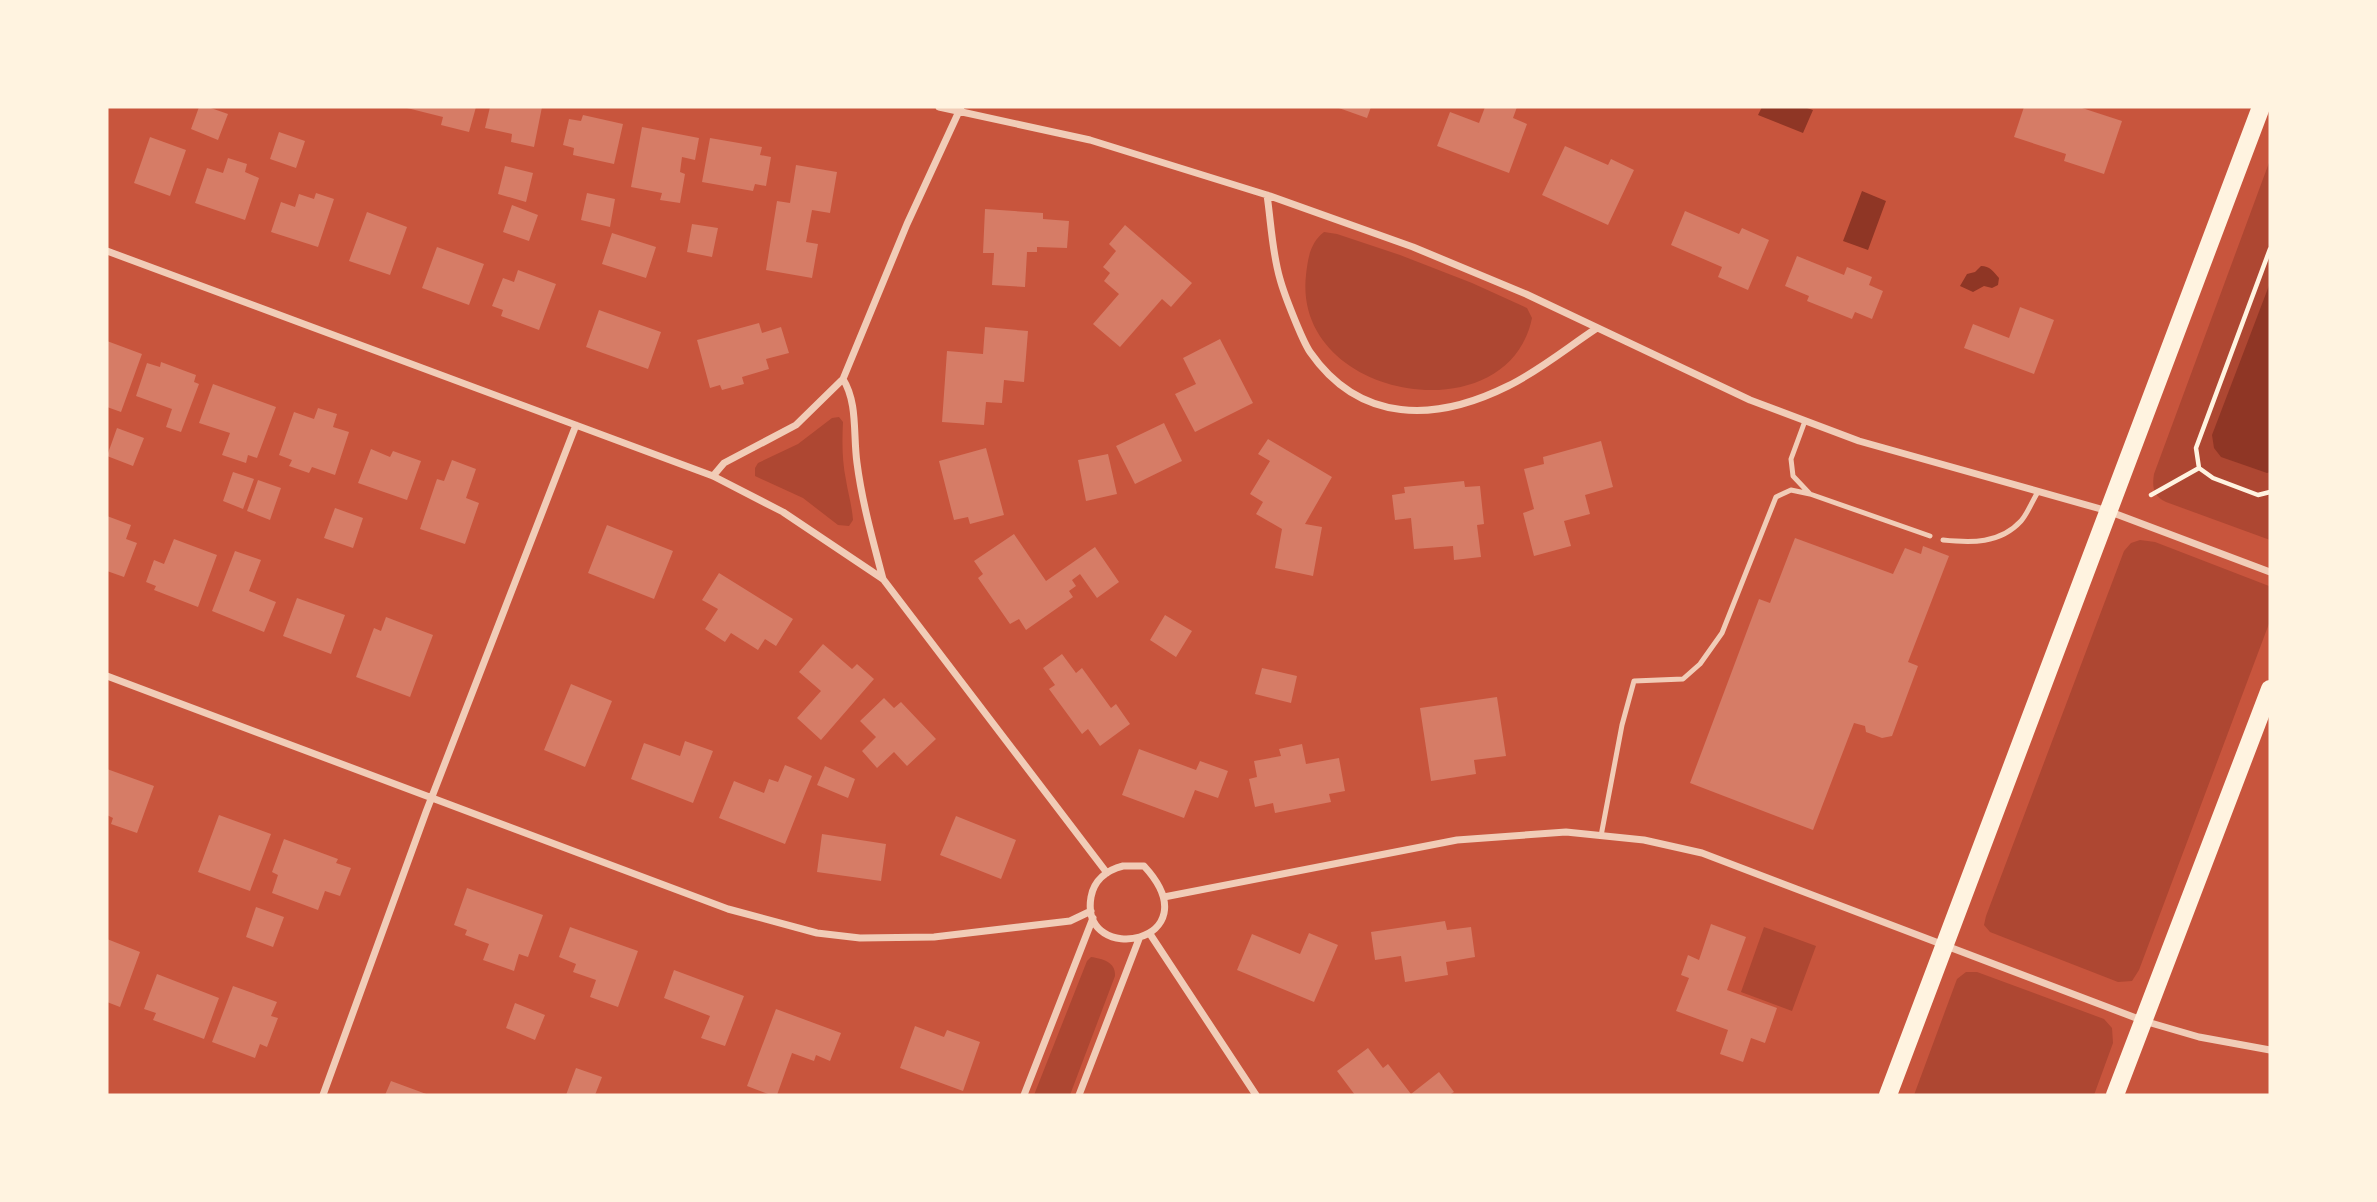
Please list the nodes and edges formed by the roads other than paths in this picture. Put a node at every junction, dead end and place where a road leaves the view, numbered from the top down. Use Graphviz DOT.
graph roads {
  1 [pos="939,107"];
  2 [pos="2262,107"];
  3 [pos="960,108"];
  4 [pos="1267,195"];
  5 [pos="107,251"];
  6 [pos="1597,328"];
  7 [pos="843,379"];
  8 [pos="1805,421"];
  9 [pos="576,425"];
  10 [pos="713,476"];
  11 [pos="2038,492"];
  12 [pos="1810,494"];
  13 [pos="2108,511"];
  14 [pos="1930,536"];
  15 [pos="1943,540"];
  16 [pos="2270,572"];
  17 [pos="883,579"];
  18 [pos="107,676"];
  19 [pos="2270,689"];
  20 [pos="432,798"];
  21 [pos="1601,836"];
  22 [pos="1107,873"];
  23 [pos="1164,897"];
  24 [pos="1092,915"];
  25 [pos="1150,934"];
  26 [pos="1139,939"];
  27 [pos="1944,944"];
  28 [pos="2144,1021"];
  29 [pos="2270,1050"];
  30 [pos="323,1095"];
  31 [pos="1024,1095"];
  32 [pos="1079,1095"];
  33 [pos="1256,1095"];
  34 [pos="1888,1095"];
  35 [pos="2115,1095"];
  1 -- 3 [label="street"];
  2 -- 13 [label="main road"];
  3 -- 4 [label="street"];
  3 -- 7 [label="street"];
  4 -- 6 [label="street"];
  4 -- 6 [label="street"];
  5 -- 9 [label="street"];
  6 -- 8 [label="street"];
  7 -- 10 [label="street"];
  7 -- 17 [label="street"];
  8 -- 11 [label="street"];
  8 -- 12 [label="lane"];
  9 -- 10 [label="street"];
  9 -- 20 [label="street"];
  10 -- 17 [label="street"];
  11 -- 13 [label="street"];
  11 -- 15 [label="lane"];
  12 -- 14 [label="lane"];
  12 -- 21 [label="lane"];
  13 -- 16 [label="street"];
  13 -- 27 [label="main road"];
  17 -- 22 [label="street"];
  18 -- 20 [label="street"];
  19 -- 28 [label="main road"];
  20 -- 24 [label="street"];
  20 -- 30 [label="street"];
  21 -- 23 [label="street"];
  21 -- 27 [label="street"];
  22 -- 23 [label="street"];
  22 -- 24 [label="street"];
  23 -- 25 [label="street"];
  24 -- 26 [label="street"];
  24 -- 31 [label="street"];
  25 -- 26 [label="street"];
  25 -- 33 [label="street"];
  26 -- 32 [label="street"];
  27 -- 28 [label="street"];
  27 -- 34 [label="main road"];
  28 -- 29 [label="street"];
  28 -- 35 [label="main road"];
}
